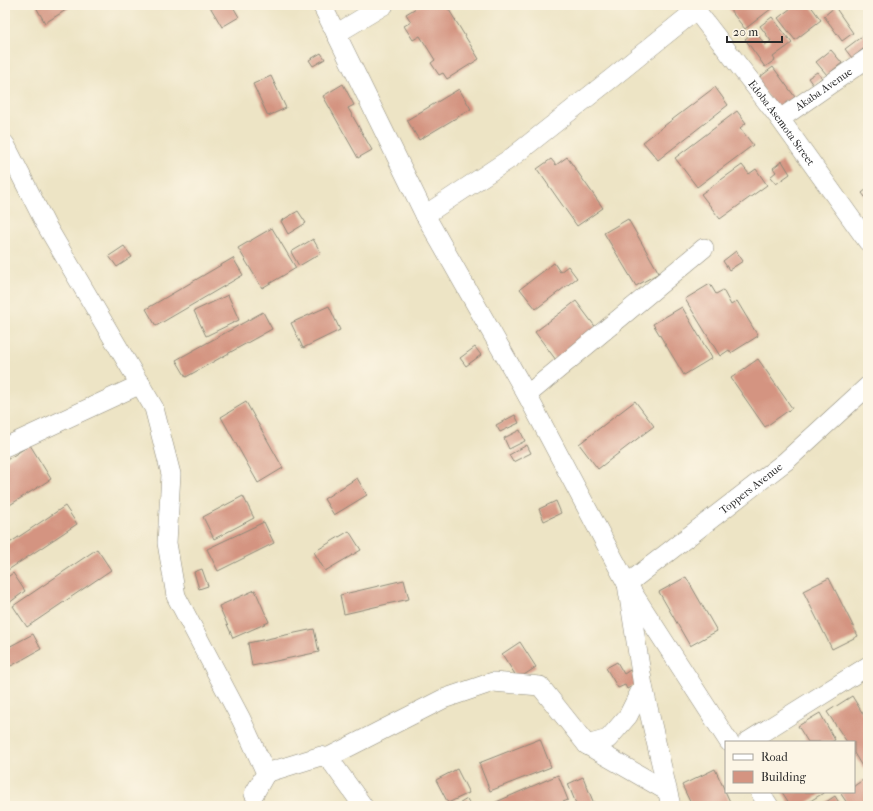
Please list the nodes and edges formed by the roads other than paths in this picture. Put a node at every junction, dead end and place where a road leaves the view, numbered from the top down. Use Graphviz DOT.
graph roads {
  1 [pos="322,5"];
  2 [pos="384,5"];
  3 [pos="694,7"];
  4 [pos="336,34"];
  5 [pos="868,58"];
  6 [pos="780,119"];
  7 [pos="5,144"];
  8 [pos="425,215"];
  9 [pos="868,242"];
  10 [pos="704,248"];
  11 [pos="141,384"];
  12 [pos="868,386"];
  13 [pos="527,395"];
  14 [pos="5,447"];
  15 [pos="628,584"];
  16 [pos="868,666"];
  17 [pos="643,686"];
  18 [pos="728,741"];
  19 [pos="749,741"];
  20 [pos="587,745"];
  21 [pos="327,758"];
  22 [pos="266,773"];
  23 [pos="761,793"];
  24 [pos="254,794"];
  25 [pos="669,798"];
  26 [pos="363,806"];
  27 [pos="769,806"];
  1 -- 4 [label="street"];
  2 -- 4 [label="street"];
  3 -- 6 [label="street, Edoba Asemota Street"];
  3 -- 8 [label="street"];
  4 -- 8 [label="street"];
  5 -- 6 [label="street, Akaba Avenue"];
  6 -- 9 [label="street, Edoba Asemota Street"];
  7 -- 11 [label="street"];
  8 -- 13 [label="street"];
  10 -- 13 [label="street"];
  11 -- 14 [label="street"];
  11 -- 22 [label="street"];
  12 -- 15 [label="street, Toppers Avenue"];
  13 -- 15 [label="street"];
  15 -- 17 [label="street"];
  15 -- 18 [label="street"];
  16 -- 19 [label="street"];
  17 -- 20 [label="street"];
  17 -- 25 [label="street"];
  20 -- 21 [label="street"];
  20 -- 25 [label="street"];
  21 -- 22 [label="street"];
  21 -- 26 [label="street"];
  22 -- 24 [label="street"];
  23 -- 27 [label="street"];
}
